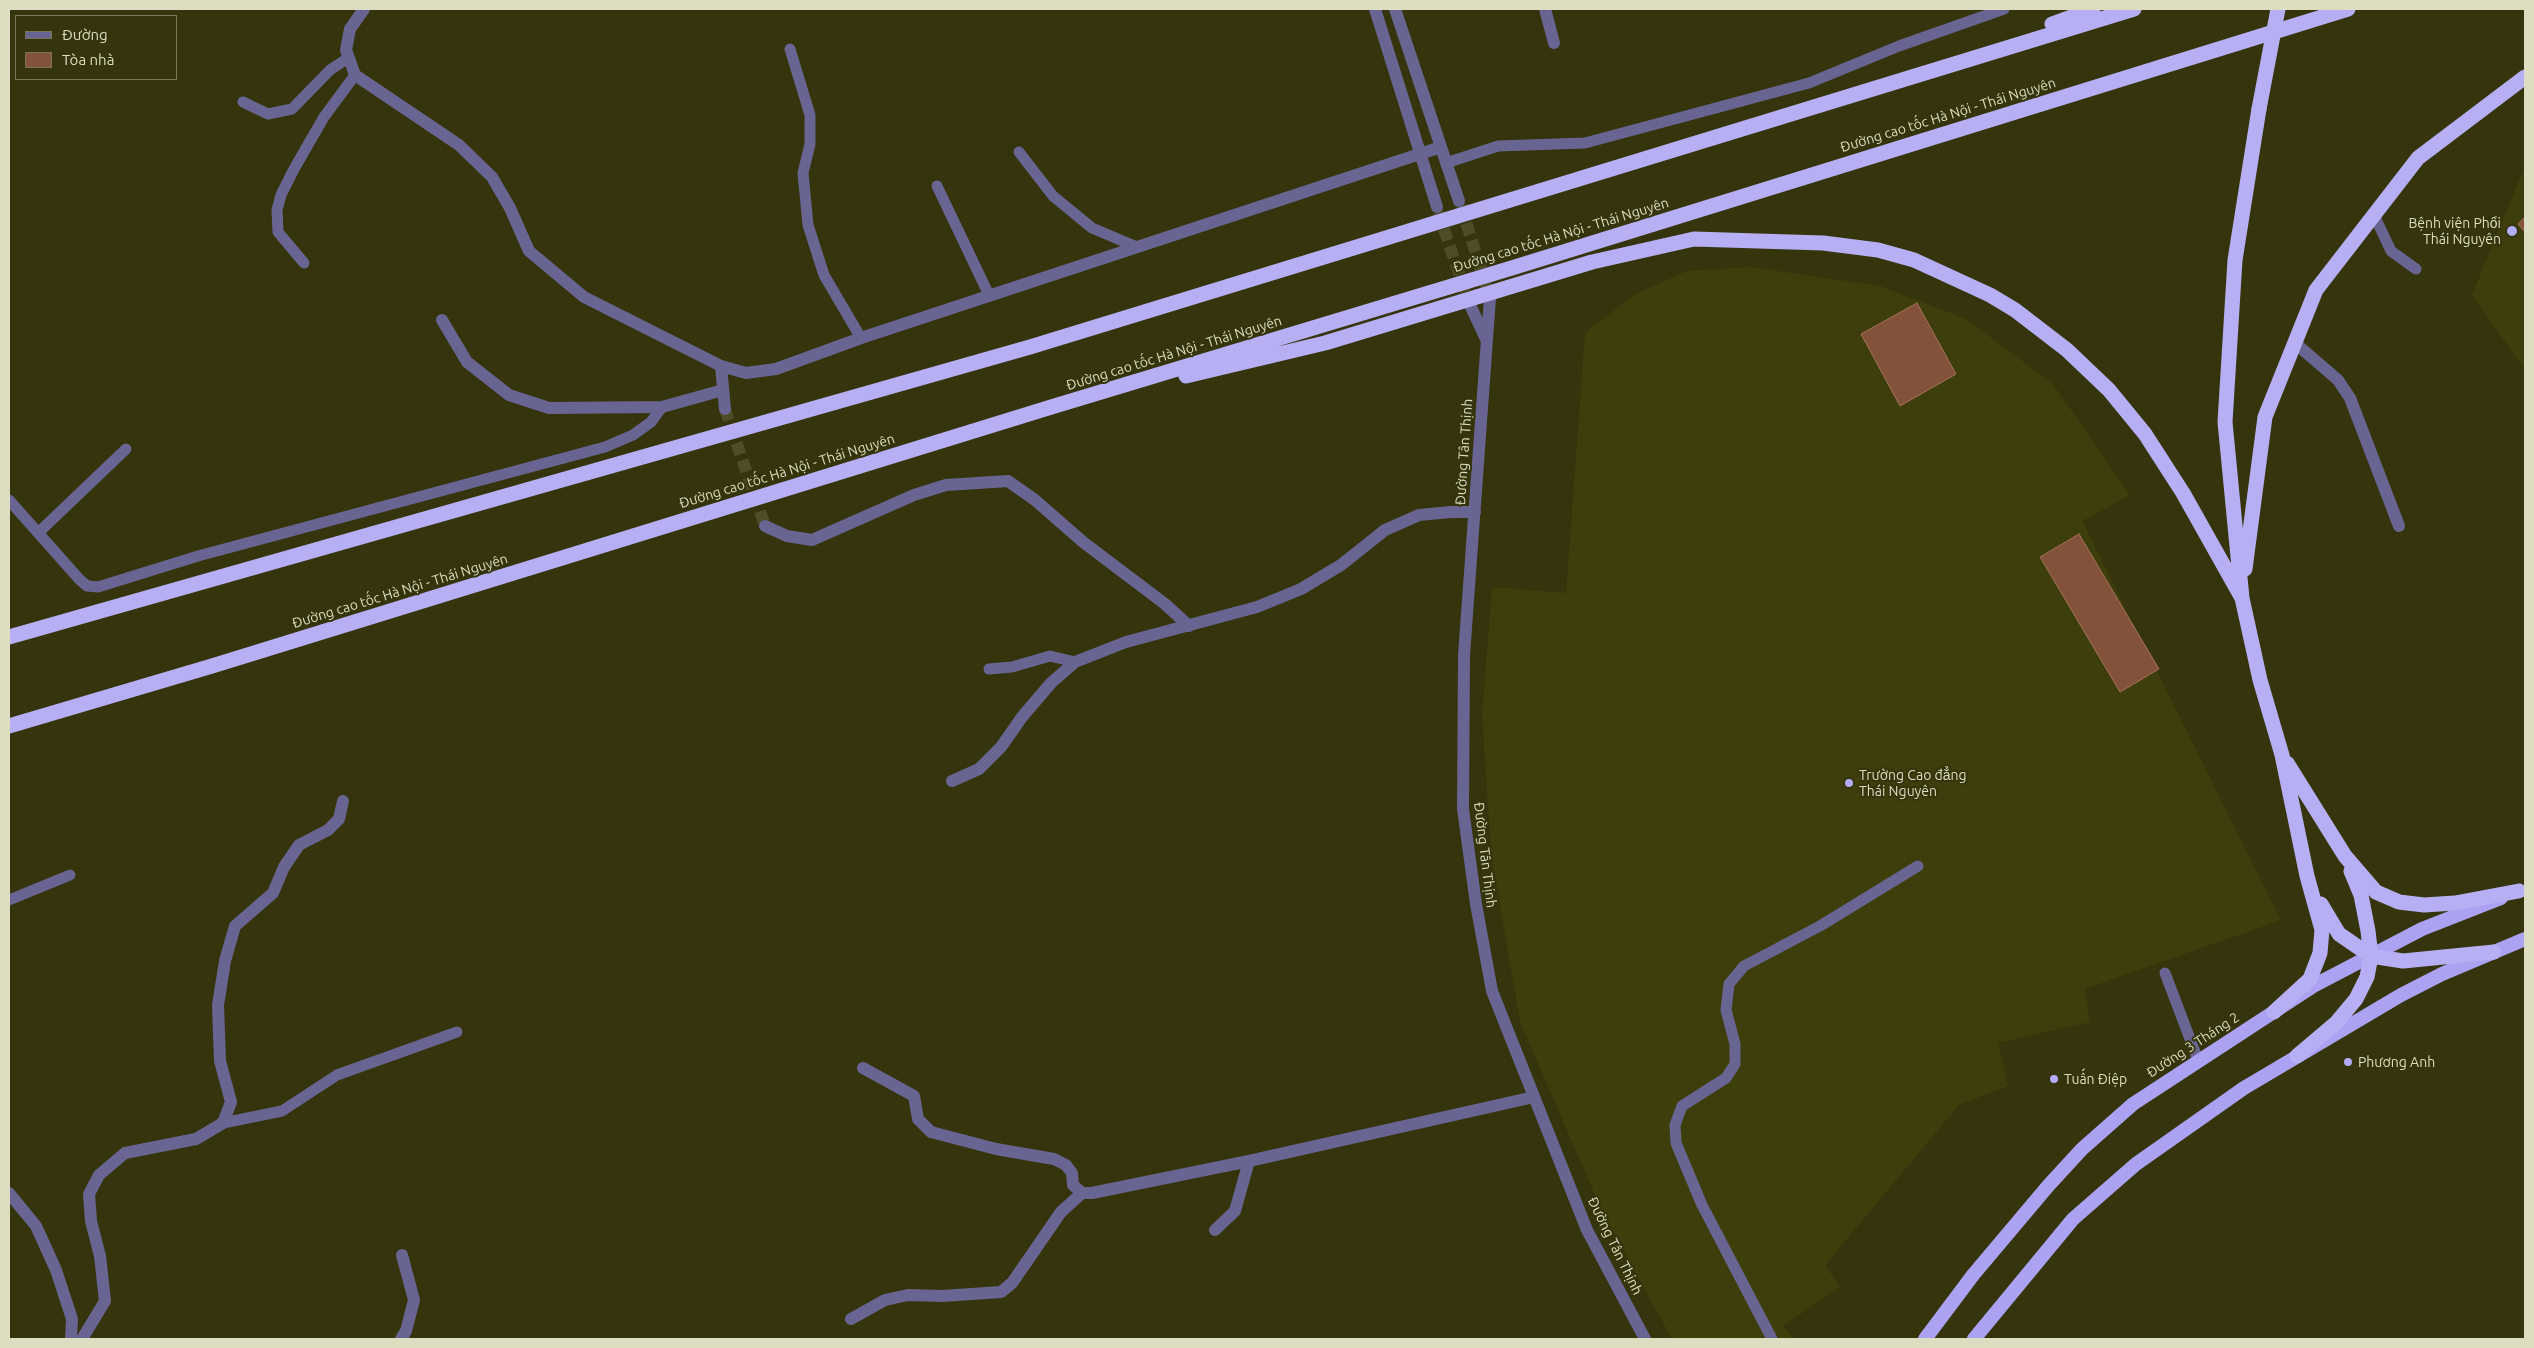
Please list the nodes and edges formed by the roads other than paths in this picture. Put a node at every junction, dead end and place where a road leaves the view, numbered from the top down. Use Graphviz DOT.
graph roads {
  1 [pos="364,9"];
  2 [pos="1375,9"];
  3 [pos="1395,9"];
  4 [pos="1545,9"];
  5 [pos="2004,9"];
  6 [pos="2093,9"];
  7 [pos="2134,9"];
  8 [pos="2278,9"];
  9 [pos="2348,9"];
  10 [pos="1554,43"];
  11 [pos="790,49"];
  12 [pos="348,58"];
  13 [pos="355,75"];
  14 [pos="1913,77"];
  15 [pos="2525,77"];
  16 [pos="243,102"];
  17 [pos="1441,147"];
  18 [pos="1019,152"];
  19 [pos="1418,154"];
  20 [pos="1446,163"];
  21 [pos="937,186"];
  22 [pos="1459,200"];
  23 [pos="1437,207"];
  24 [pos="2374,215"];
  25 [pos="1138,246"];
  26 [pos="304,263"];
  27 [pos="2416,269"];
  28 [pos="988,295"];
  29 [pos="1490,298"];
  30 [pos="1470,305"];
  31 [pos="442,320"];
  32 [pos="861,338"];
  33 [pos="1487,342"];
  34 [pos="2295,343"];
  35 [pos="721,366"];
  36 [pos="723,390"];
  37 [pos="662,406"];
  38 [pos="1048,408"];
  39 [pos="725,409"];
  40 [pos="126,449"];
  41 [pos="9,500"];
  42 [pos="1475,512"];
  43 [pos="765,526"];
  44 [pos="2399,526"];
  45 [pos="38,533"];
  46 [pos="2242,598"];
  47 [pos="1189,626"];
  48 [pos="9,637"];
  49 [pos="1075,662"];
  50 [pos="989,670"];
  51 [pos="9,726"];
  52 [pos="2282,755"];
  53 [pos="952,781"];
  54 [pos="343,801"];
  55 [pos="2345,856"];
  56 [pos="1918,866"];
  57 [pos="70,875"];
  58 [pos="2307,876"];
  59 [pos="2522,890"];
  60 [pos="9,900"];
  61 [pos="2525,940"];
  62 [pos="2494,952"];
  63 [pos="2370,956"];
  64 [pos="2165,973"];
  65 [pos="2274,1012"];
  66 [pos="457,1032"];
  67 [pos="2297,1056"];
  68 [pos="2198,1060"];
  69 [pos="863,1068"];
  70 [pos="1534,1097"];
  71 [pos="223,1124"];
  72 [pos="1249,1161"];
  73 [pos="9,1193"];
  74 [pos="1082,1193"];
  75 [pos="1215,1230"];
  76 [pos="402,1255"];
  77 [pos="851,1319"];
  78 [pos="71,1339"];
  79 [pos="82,1339"];
  80 [pos="401,1339"];
  81 [pos="1645,1339"];
  82 [pos="1772,1339"];
  83 [pos="1925,1339"];
  84 [pos="1974,1339"];
  1 -- 12 [label="street"];
  2 -- 19 [label="street"];
  3 -- 17 [label="street"];
  4 -- 10 [label="street"];
  5 -- 20 [label="lane"];
  6 -- 14 [label="highway"];
  7 -- 14 [label="highway"];
  8 -- 46 [label="highway, bridge"];
  9 -- 38 [label="highway, Đường cao tốc Hà Nội - Thái Nguyên"];
  11 -- 32 [label="lane"];
  12 -- 13 [label="street"];
  12 -- 16 [label="lane"];
  13 -- 26 [label="lane"];
  13 -- 35 [label="street"];
  14 -- 48 [label="highway"];
  15 -- 24 [label="highway"];
  17 -- 19 [label="street"];
  17 -- 20 [label="street"];
  18 -- 25 [label="lane"];
  19 -- 23 [label="street"];
  19 -- 25 [label="street"];
  20 -- 22 [label="street"];
  21 -- 28 [label="lane"];
  24 -- 27 [label="lane"];
  24 -- 34 [label="highway"];
  25 -- 28 [label="street"];
  28 -- 32 [label="street"];
  29 -- 33 [label="street, Đường Tân Thịnh"];
  30 -- 33 [label="street, Đường Tân Thịnh"];
  31 -- 37 [label="street"];
  32 -- 35 [label="street"];
  33 -- 42 [label="street, Đường Tân Thịnh"];
  34 -- 44 [label="street"];
  34 -- 46 [label="highway"];
  35 -- 36 [label="street"];
  36 -- 37 [label="street"];
  36 -- 39 [label="street"];
  37 -- 45 [label="lane"];
  38 -- 46 [label="highway"];
  38 -- 51 [label="highway, Đường cao tốc Hà Nội - Thái Nguyên"];
  40 -- 45 [label="lane"];
  41 -- 45 [label="lane"];
  42 -- 47 [label="street"];
  42 -- 70 [label="street, Đường Tân Thịnh"];
  43 -- 47 [label="street"];
  46 -- 52 [label="highway"];
  47 -- 49 [label="street"];
  49 -- 50 [label="lane"];
  49 -- 53 [label="street"];
  52 -- 55 [label="highway"];
  52 -- 58 [label="highway"];
  54 -- 71 [label="street"];
  55 -- 59 [label="highway"];
  55 -- 63 [label="highway"];
  56 -- 82 [label="lane"];
  57 -- 60 [label="lane"];
  58 -- 63 [label="highway"];
  58 -- 65 [label="highway"];
  59 -- 63 [label="highway, Đường 3 Tháng 2"];
  61 -- 62 [label="highway"];
  62 -- 63 [label="highway"];
  62 -- 67 [label="highway"];
  63 -- 65 [label="highway, Đường 3 Tháng 2"];
  63 -- 67 [label="highway"];
  64 -- 68 [label="lane"];
  65 -- 68 [label="highway, Đường 3 Tháng 2"];
  66 -- 71 [label="lane"];
  67 -- 84 [label="highway"];
  68 -- 83 [label="highway, Đường 3 Tháng 2"];
  69 -- 74 [label="street"];
  70 -- 72 [label="street"];
  70 -- 81 [label="street, Đường Tân Thịnh"];
  71 -- 79 [label="street"];
  72 -- 74 [label="street"];
  72 -- 75 [label="street"];
  73 -- 78 [label="street"];
  74 -- 77 [label="street"];
  76 -- 80 [label="street"];
}
